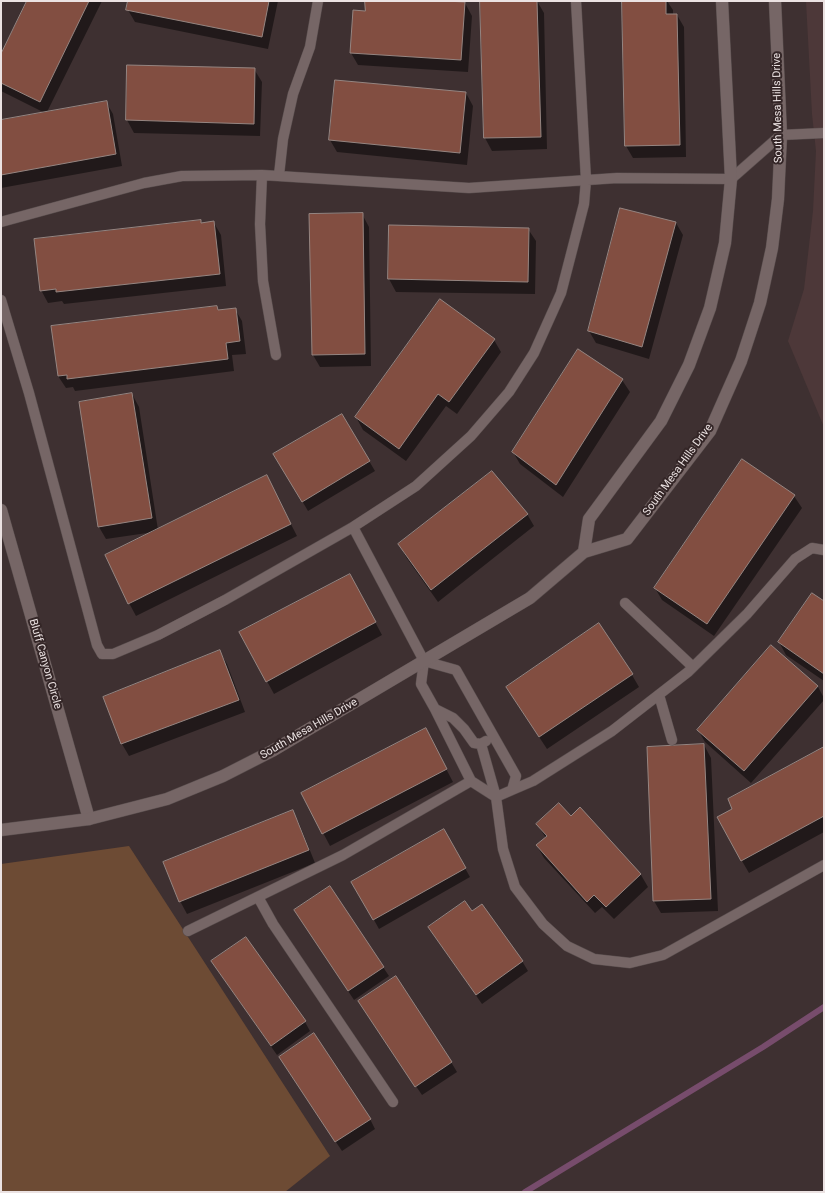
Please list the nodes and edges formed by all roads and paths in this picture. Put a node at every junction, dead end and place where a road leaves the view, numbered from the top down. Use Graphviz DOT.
graph roads {
  1 [pos="318,1"];
  2 [pos="576,1"];
  3 [pos="722,1"];
  4 [pos="775,1"];
  5 [pos="824,133"];
  6 [pos="781,135"];
  7 [pos="262,175"];
  8 [pos="279,176"];
  9 [pos="731,179"];
  10 [pos="586,180"];
  11 [pos="1,222"];
  12 [pos="1,300"];
  13 [pos="276,355"];
  14 [pos="1,510"];
  15 [pos="353,527"];
  16 [pos="824,550"];
  17 [pos="584,552"];
  18 [pos="625,603"];
  19 [pos="424,661"];
  20 [pos="693,667"];
  21 [pos="659,695"];
  22 [pos="435,709"];
  23 [pos="494,736"];
  24 [pos="672,740"];
  25 [pos="481,744"];
  26 [pos="471,781"];
  27 [pos="512,790"];
  28 [pos="496,797"];
  29 [pos="89,819"];
  30 [pos="1,830"];
  31 [pos="824,865"];
  32 [pos="258,897"];
  33 [pos="188,931"];
  34 [pos="393,1102"];
  1 -- 8 [label="lane"];
  2 -- 10 [label="lane"];
  3 -- 9 [label="street"];
  4 -- 6 [label="street, South Mesa Hills Drive"];
  5 -- 6 [label="lane"];
  6 -- 9 [label="lane"];
  6 -- 17 [label="street, South Mesa Hills Drive"];
  7 -- 8 [label="lane"];
  7 -- 11 [label="lane"];
  7 -- 13 [label="lane"];
  8 -- 10 [label="lane"];
  9 -- 10 [label="lane"];
  9 -- 17 [label="street"];
  10 -- 15 [label="lane"];
  12 -- 15 [label="lane"];
  14 -- 29 [label="street, Bluff Canyon Circle"];
  15 -- 19 [label="lane"];
  16 -- 20 [label="lane"];
  17 -- 19 [label="street, South Mesa Hills Drive"];
  18 -- 20 [label="lane"];
  19 -- 22 [label="lane"];
  19 -- 23 [label="lane"];
  19 -- 29 [label="street, South Mesa Hills Drive"];
  20 -- 21 [label="lane"];
  21 -- 24 [label="lane"];
  21 -- 27 [label="lane"];
  22 -- 25 [label="lane"];
  22 -- 26 [label="lane"];
  23 -- 25 [label="lane"];
  23 -- 27 [label="lane"];
  25 -- 28 [label="lane"];
  26 -- 28 [label="lane"];
  26 -- 32 [label="lane"];
  27 -- 28 [label="lane"];
  28 -- 31 [label="lane"];
  29 -- 30 [label="street, South Mesa Hills Drive"];
  32 -- 33 [label="lane"];
  32 -- 34 [label="lane"];
}
